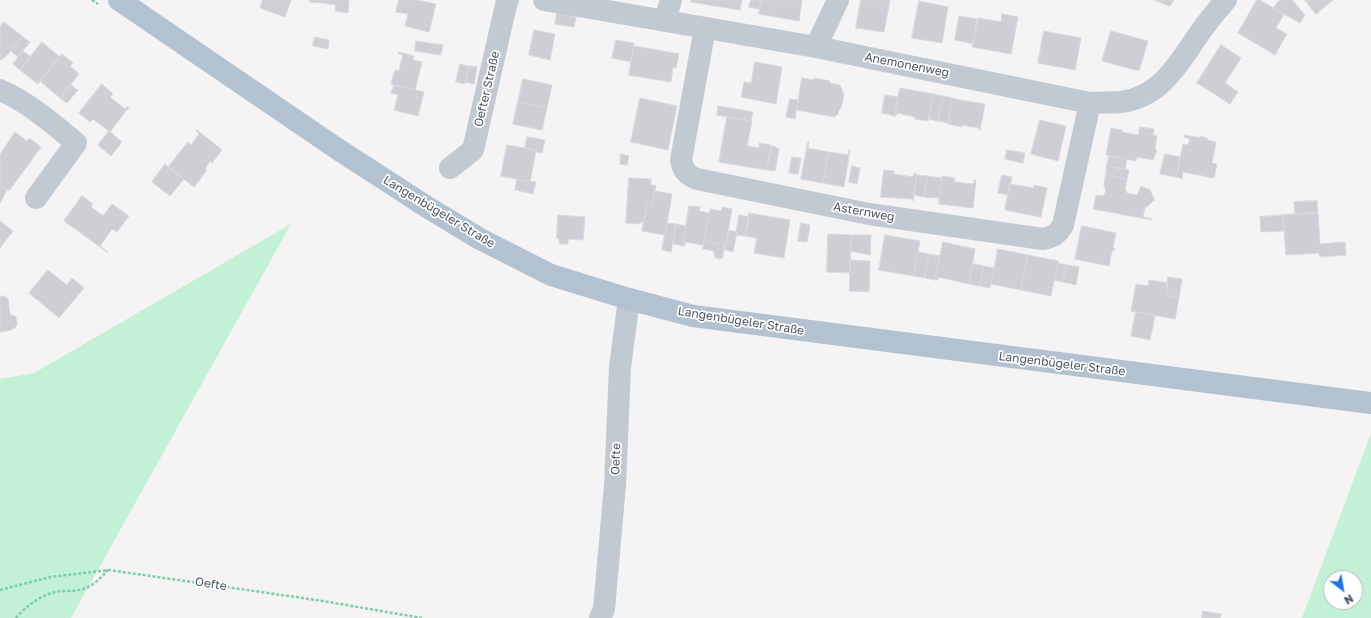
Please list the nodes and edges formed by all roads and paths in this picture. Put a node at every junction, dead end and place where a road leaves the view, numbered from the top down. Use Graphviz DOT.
graph roads {
  1 [pos="92,0"];
  2 [pos="119,0"];
  3 [pos="508,0"];
  4 [pos="544,0"];
  5 [pos="838,0"];
  6 [pos="1226,0"];
  7 [pos="98,4"];
  8 [pos="668,10"];
  9 [pos="705,28"];
  10 [pos="816,47"];
  11 [pos="0,90"];
  12 [pos="1090,102"];
  13 [pos="450,168"];
  14 [pos="36,198"];
  15 [pos="629,299"];
  16 [pos="1371,403"];
  17 [pos="108,570"];
  18 [pos="0,590"];
  19 [pos="16,618"];
  20 [pos="422,618"];
  21 [pos="600,618"];
  1 -- 7 [label="path"];
  2 -- 15 [label="main road, Langenbügeler Straße"];
  3 -- 13 [label="street, Oefter Straße"];
  4 -- 8 [label="street, Anemonenweg"];
  5 -- 10 [label="street"];
  6 -- 12 [label="street, Anemonenweg"];
  8 -- 9 [label="street, Anemonenweg"];
  9 -- 10 [label="street, Anemonenweg"];
  9 -- 12 [label="street, Asternweg"];
  10 -- 12 [label="street, Anemonenweg"];
  11 -- 14 [label="street"];
  15 -- 16 [label="main road, Langenbügeler Straße"];
  15 -- 21 [label="street, Oefte"];
  17 -- 18 [label="path, Oefte"];
  17 -- 19 [label="path"];
  17 -- 20 [label="path, Oefte"];
}
